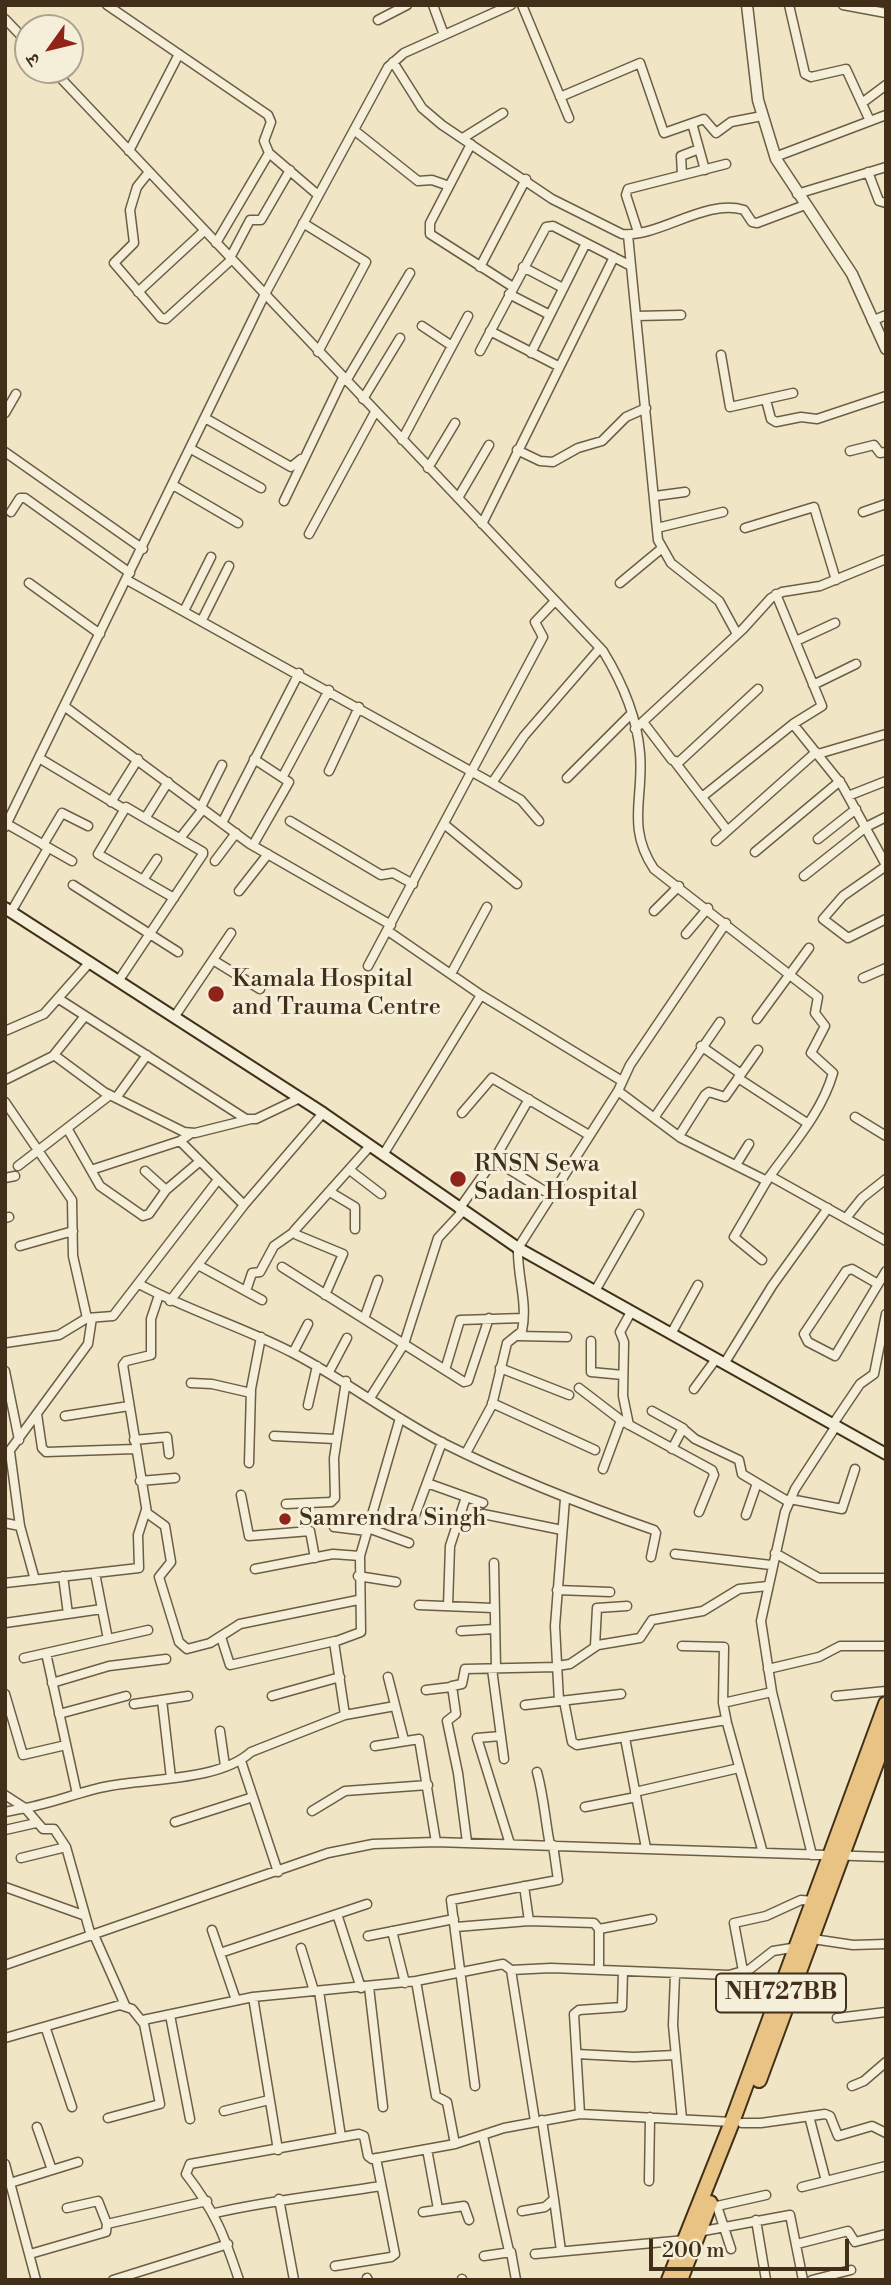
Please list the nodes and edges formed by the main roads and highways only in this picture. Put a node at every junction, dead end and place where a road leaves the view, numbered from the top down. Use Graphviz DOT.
graph roads {
  1 [pos="8,910"];
  2 [pos="886,1454"];
  3 [pos="886,1704"];
  4 [pos="884,1744"];
  5 [pos="865,1778"];
  6 [pos="838,1855"];
  7 [pos="737,2123"];
  8 [pos="692,2238"];
  9 [pos="669,2280"];
  10 [pos="680,2280"];
  1 -- 2 [label="main road"];
  3 -- 5 [label="highway, NH727BB"];
  4 -- 5 [label="highway, NH727BB"];
  5 -- 6 [label="highway, NH727BB"];
  6 -- 7 [label="highway, NH727BB"];
  6 -- 7 [label="highway, NH727BB"];
  7 -- 8 [label="highway, NH727BB"];
  7 -- 8 [label="highway, NH727BB"];
  8 -- 9 [label="highway, NH727BB"];
  8 -- 10 [label="highway, NH727BB"];
}
